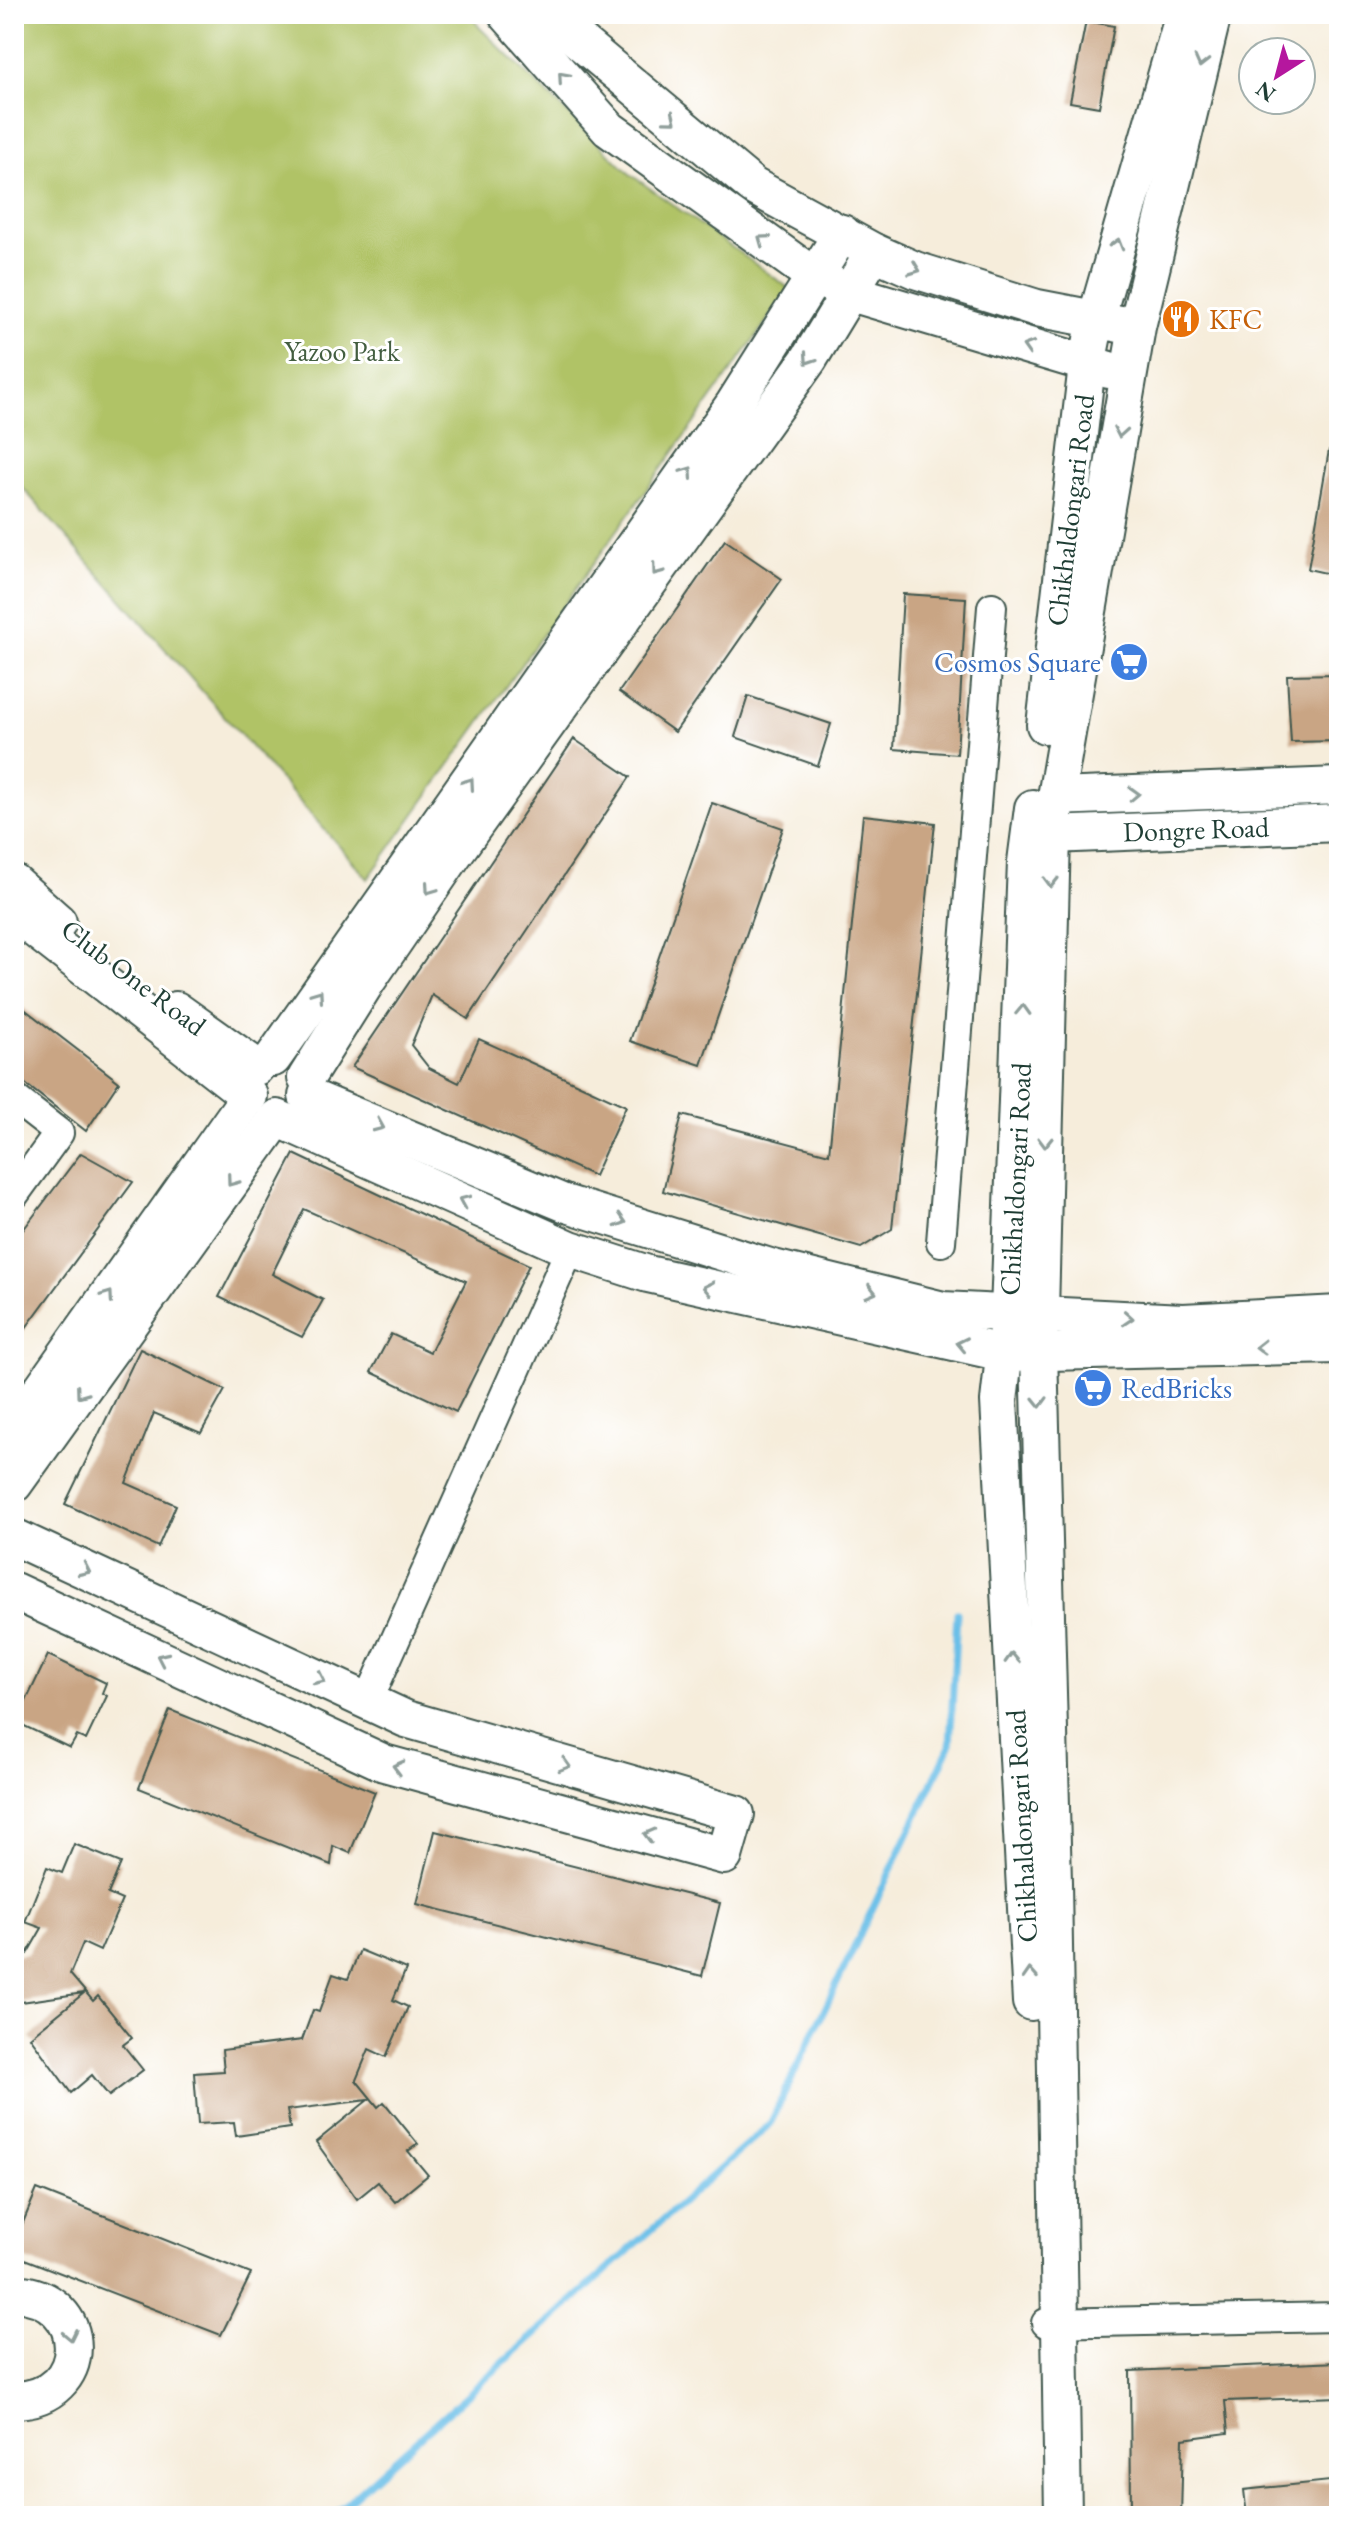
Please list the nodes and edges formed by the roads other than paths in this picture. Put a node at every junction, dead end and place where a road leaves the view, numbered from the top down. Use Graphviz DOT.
graph roads {
  1 [pos="507,14"];
  2 [pos="547,14"];
  3 [pos="1184,14"];
  4 [pos="1213,14"];
  5 [pos="842,233"];
  6 [pos="874,252"];
  7 [pos="815,277"];
  8 [pos="851,293"];
  9 [pos="1096,319"];
  10 [pos="1137,327"];
  11 [pos="1087,365"];
  12 [pos="1130,374"];
  13 [pos="992,607"];
  14 [pos="1339,786"];
  15 [pos="1056,797"];
  16 [pos="1339,823"];
  17 [pos="1052,835"];
  18 [pos="14,883"];
  19 [pos="14,913"];
  20 [pos="264,1085"];
  21 [pos="307,1087"];
  22 [pos="14,1098"];
  23 [pos="14,1195"];
  24 [pos="941,1242"];
  25 [pos="570,1249"];
  26 [pos="1025,1313"];
  27 [pos="1339,1314"];
  28 [pos="1339,1345"];
  29 [pos="1039,1351"];
  30 [pos="1003,1353"];
  31 [pos="14,1428"];
  32 [pos="14,1484"];
  33 [pos="14,1537"];
  34 [pos="14,1591"];
  35 [pos="368,1701"];
  36 [pos="14,2293"];
  37 [pos="1339,2317"];
  38 [pos="1055,2334"];
  39 [pos="14,2400"];
  40 [pos="1063,2516"];
  7 -- 1 [label="street, one-way"];
  2 -- 5 [label="street, one-way"];
  9 -- 3 [label="street, Chikhaldongari Road, one-way"];
  4 -- 10 [label="street, Chikhaldongari Road, one-way"];
  5 -- 6 [label="street"];
  5 -- 7 [label="street"];
  6 -- 8 [label="street"];
  6 -- 9 [label="street, one-way"];
  7 -- 8 [label="street"];
  20 -- 7 [label="street, one-way"];
  11 -- 8 [label="street, one-way"];
  8 -- 21 [label="street, one-way"];
  9 -- 10 [label="street"];
  9 -- 11 [label="street, Chikhaldongari Road"];
  10 -- 12 [label="street, Chikhaldongari Road"];
  11 -- 12 [label="street"];
  26 -- 11 [label="street, Chikhaldongari Road, one-way"];
  12 -- 15 [label="street, Chikhaldongari Road, one-way"];
  13 -- 24 [label="street"];
  15 -- 14 [label="street, Dongre Road, one-way"];
  15 -- 17 [label="street, Chikhaldongari Road"];
  16 -- 17 [label="street, Dongre Road"];
  17 -- 26 [label="street, Chikhaldongari Road, one-way"];
  18 -- 20 [label="street, Club One Road"];
  19 -- 20 [label="street, Club One Road"];
  20 -- 21 [label="street, Club One Road"];
  20 -- 21 [label="street"];
  25 -- 20 [label="street, one-way"];
  31 -- 20 [label="street, one-way"];
  20 -- 32 [label="street, one-way"];
  21 -- 26 [label="street, Club One Road, one-way"];
  22 -- 23 [label="street"];
  30 -- 25 [label="street, one-way"];
  25 -- 35 [label="street"];
  26 -- 27 [label="street, Club One Road, one-way"];
  26 -- 29 [label="street, Chikhaldongari Road"];
  26 -- 30 [label="street, Chikhaldongari Road"];
  28 -- 29 [label="street, one-way"];
  29 -- 30 [label="street"];
  29 -- 38 [label="street, Chikhaldongari Road, one-way"];
  38 -- 30 [label="street, Chikhaldongari Road, one-way"];
  33 -- 35 [label="street, one-way"];
  35 -- 34 [label="street, one-way"];
  36 -- 39 [label="street, one-way"];
  37 -- 38 [label="street"];
  38 -- 40 [label="street, Chikhaldongari Road"];
}
